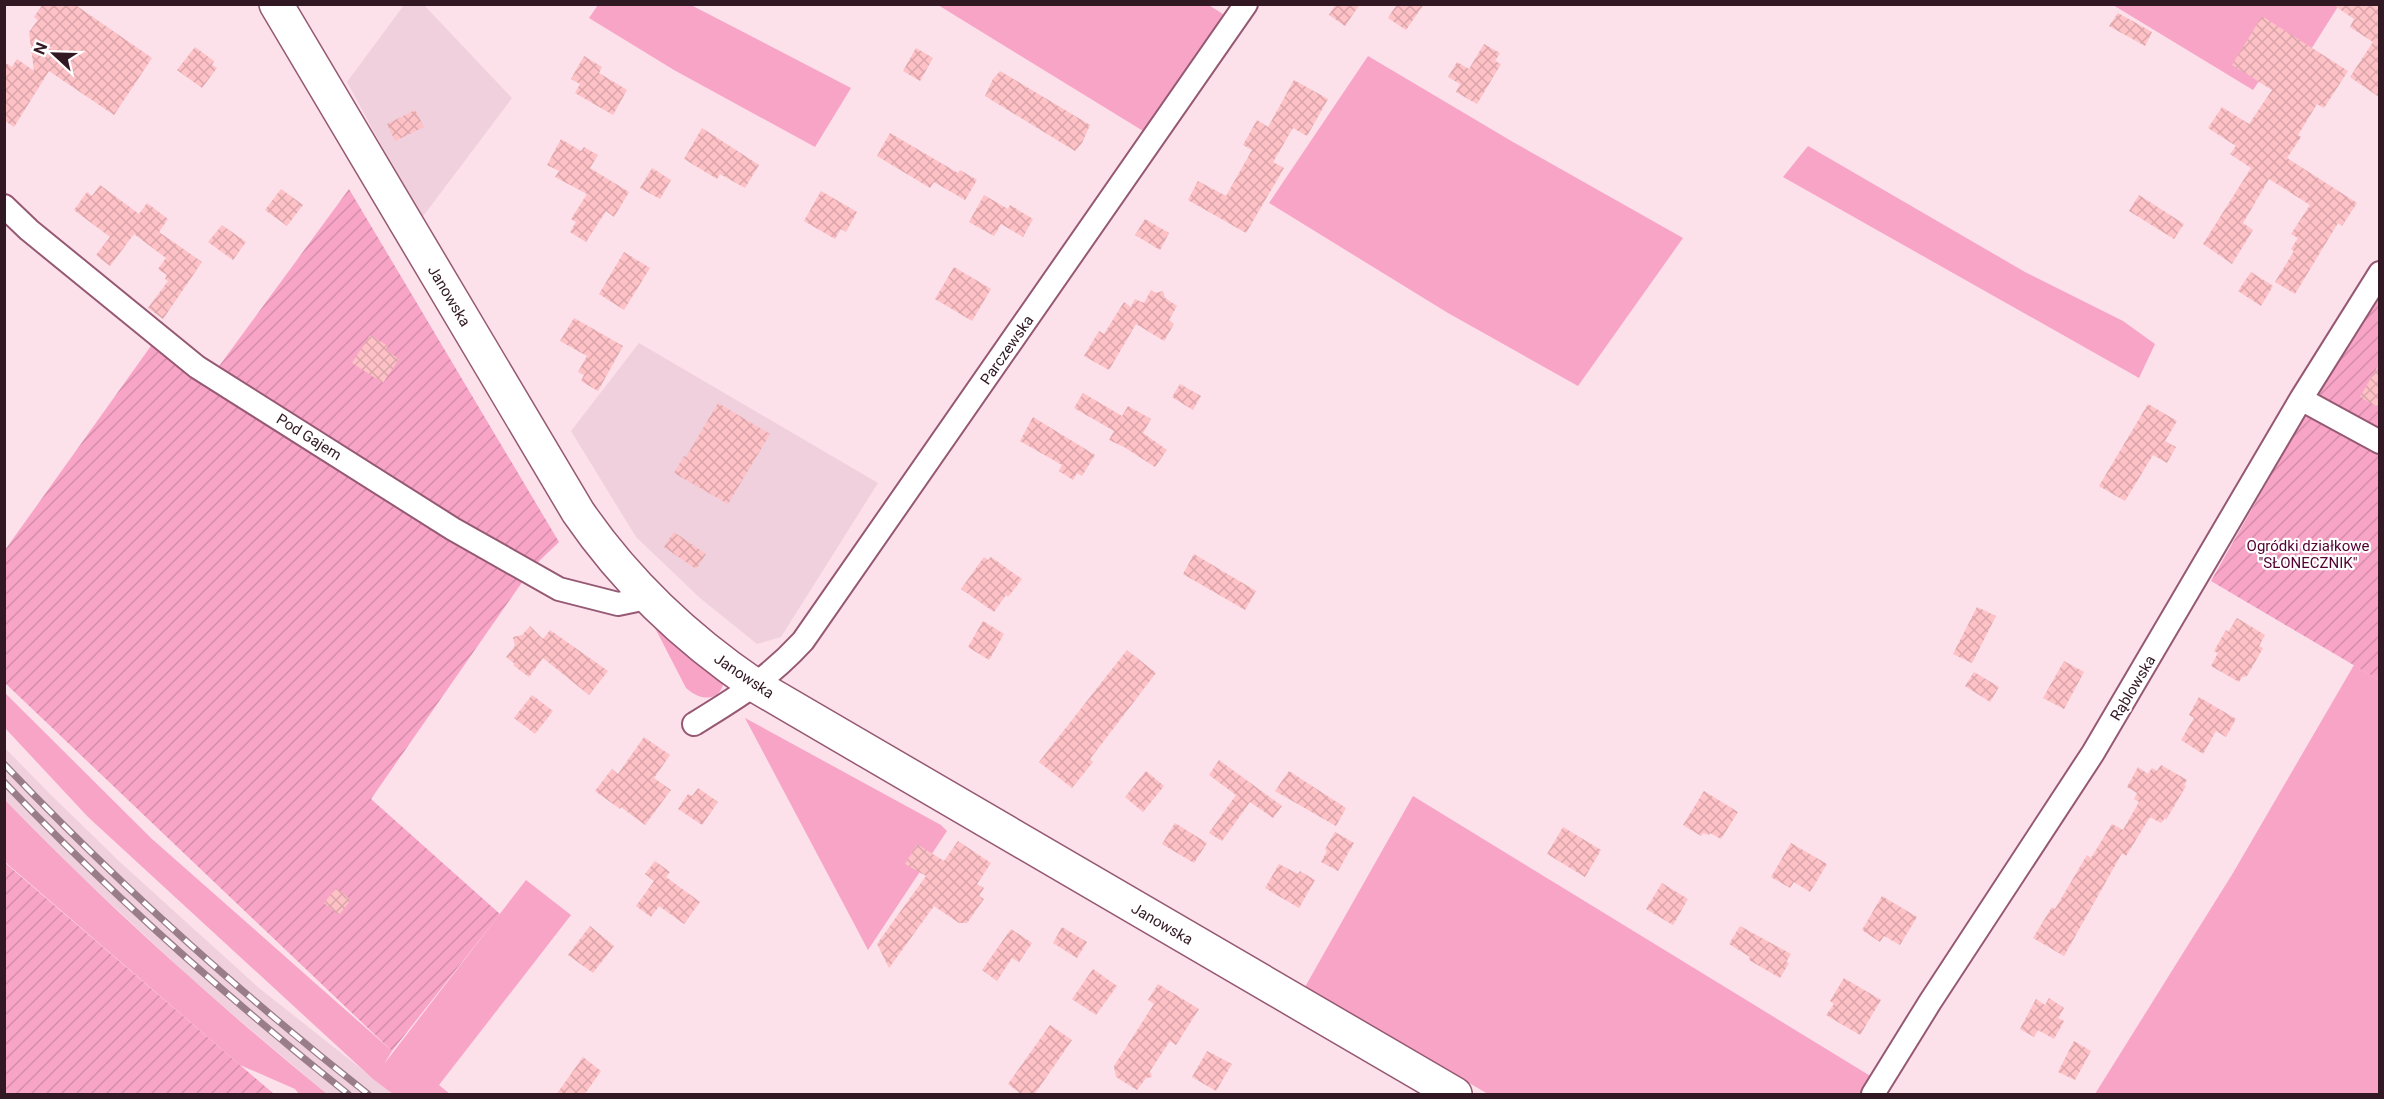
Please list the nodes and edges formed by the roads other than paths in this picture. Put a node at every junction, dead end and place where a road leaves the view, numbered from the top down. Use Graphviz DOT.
graph roads {
  1 [pos="276,4"];
  2 [pos="1239,7"];
  3 [pos="4,206"];
  4 [pos="2379,273"];
  5 [pos="2301,399"];
  6 [pos="2379,442"];
  7 [pos="647,598"];
  8 [pos="756,686"];
  9 [pos="694,724"];
  10 [pos="1455,1095"];
  11 [pos="1873,1095"];
  1 -- 7 [label="street, Janowska"];
  2 -- 8 [label="street, Parczewska"];
  3 -- 7 [label="street, Pod Gajem"];
  4 -- 5 [label="street, Rąblowska"];
  5 -- 6 [label="street"];
  5 -- 11 [label="street, Rąblowska"];
  7 -- 8 [label="street, Janowska"];
  8 -- 9 [label="street, Parczewska"];
  8 -- 10 [label="street, Janowska"];
}
